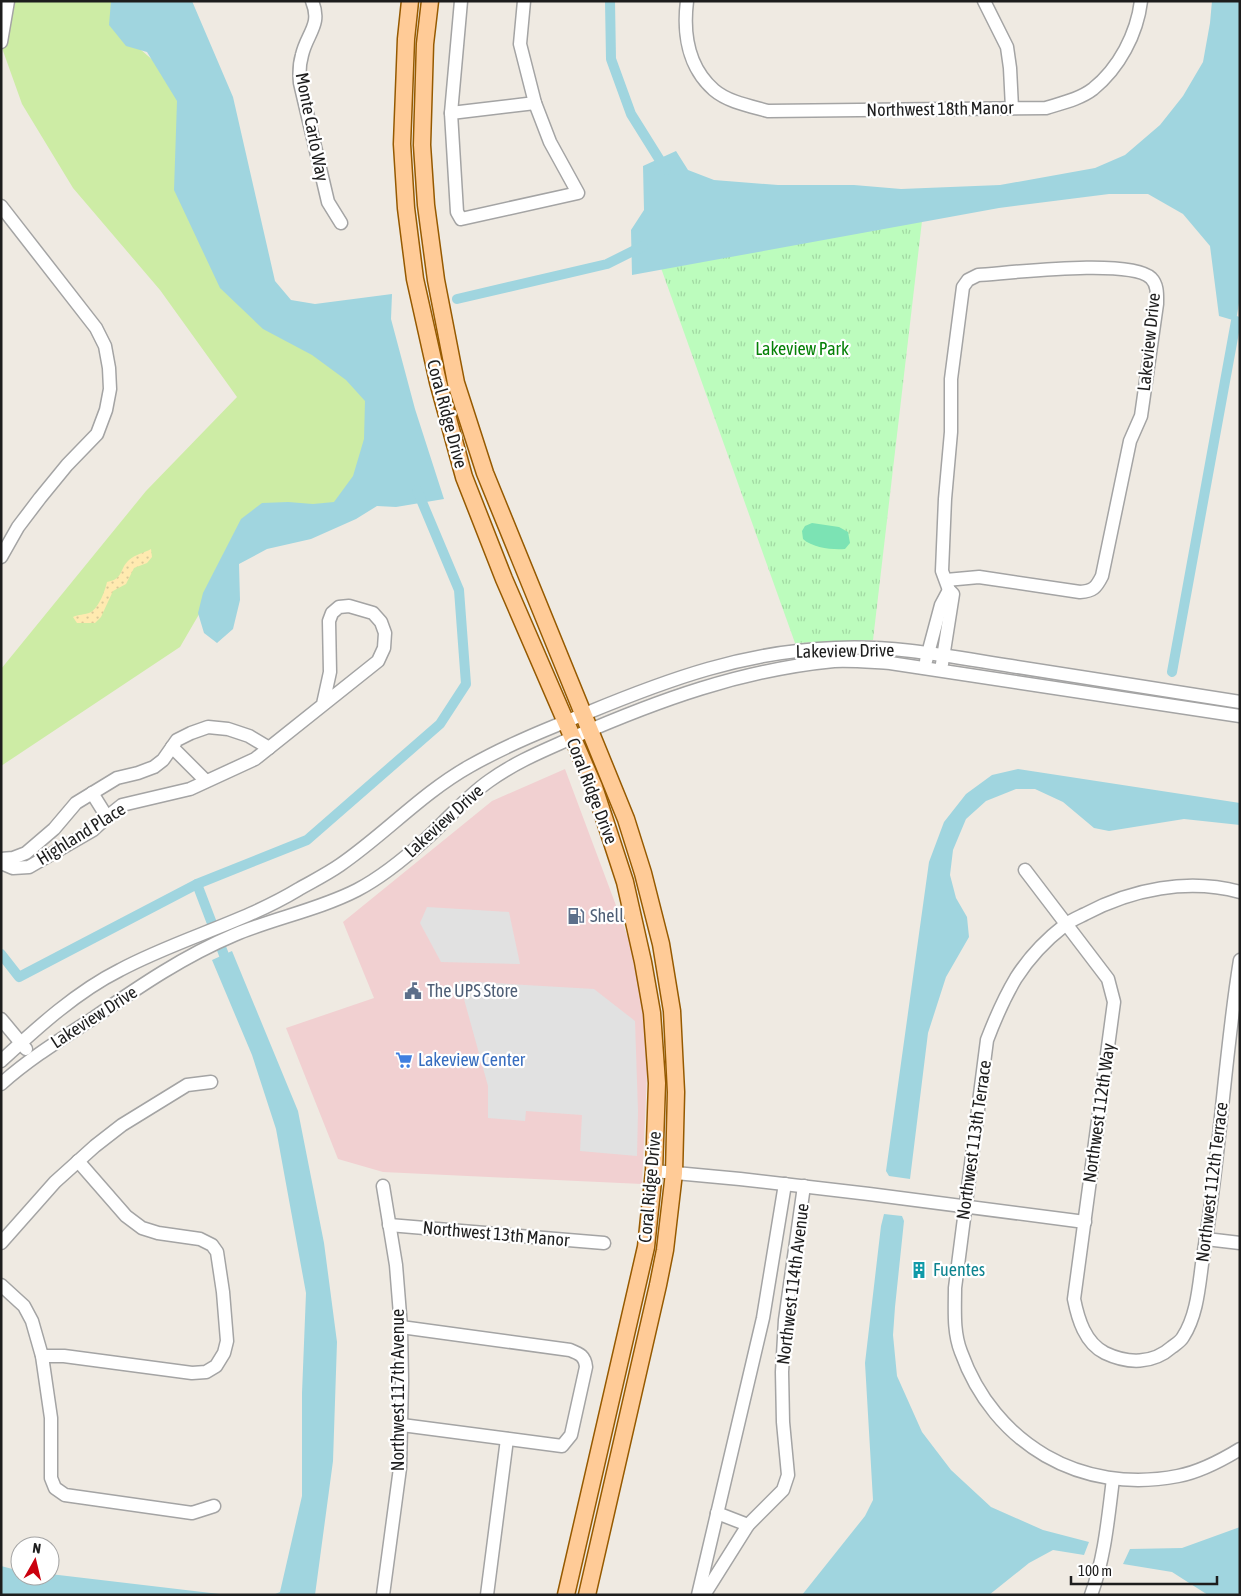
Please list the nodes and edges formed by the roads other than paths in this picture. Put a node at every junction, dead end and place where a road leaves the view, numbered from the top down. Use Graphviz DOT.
graph roads {
  1 [pos="8,1"];
  2 [pos="312,1"];
  3 [pos="410,1"];
  4 [pos="430,1"];
  5 [pos="461,1"];
  6 [pos="524,1"];
  7 [pos="687,1"];
  8 [pos="984,1"];
  9 [pos="1141,1"];
  10 [pos="1,42"];
  11 [pos="535,103"];
  12 [pos="1012,108"];
  13 [pos="451,113"];
  14 [pos="1,206"];
  15 [pos="341,223"];
  16 [pos="1,557"];
  17 [pos="948,585"];
  18 [pos="928,654"];
  19 [pos="944,656"];
  20 [pos="925,667"];
  21 [pos="941,670"];
  22 [pos="1240,702"];
  23 [pos="323,704"];
  24 [pos="584,714"];
  25 [pos="1240,716"];
  26 [pos="566,721"];
  27 [pos="591,730"];
  28 [pos="573,738"];
  29 [pos="172,748"];
  30 [pos="269,748"];
  31 [pos="206,781"];
  32 [pos="92,793"];
  33 [pos="107,817"];
  34 [pos="1,859"];
  35 [pos="1,863"];
  36 [pos="1025,870"];
  37 [pos="1240,892"];
  38 [pos="1066,924"];
  39 [pos="1240,960"];
  40 [pos="1,1018"];
  41 [pos="21,1043"];
  42 [pos="33,1057"];
  43 [pos="2,1059"];
  44 [pos="13,1074"];
  45 [pos="211,1082"];
  46 [pos="1,1084"];
  47 [pos="78,1161"];
  48 [pos="654,1171"];
  49 [pos="674,1173"];
  50 [pos="785,1184"];
  51 [pos="383,1186"];
  52 [pos="804,1186"];
  53 [pos="964,1207"];
  54 [pos="1084,1222"];
  55 [pos="388,1225"];
  56 [pos="1206,1238"];
  57 [pos="1,1243"];
  58 [pos="604,1243"];
  59 [pos="1240,1243"];
  60 [pos="1,1284"];
  61 [pos="763,1318"];
  62 [pos="785,1320"];
  63 [pos="401,1327"];
  64 [pos="42,1356"];
  65 [pos="1126,1360"];
  66 [pos="402,1425"];
  67 [pos="507,1439"];
  68 [pos="1240,1449"];
  69 [pos="1113,1479"];
  70 [pos="214,1506"];
  71 [pos="716,1512"];
  72 [pos="748,1525"];
  73 [pos="383,1595"];
  74 [pos="486,1595"];
  75 [pos="566,1595"];
  76 [pos="587,1595"];
  77 [pos="698,1595"];
  78 [pos="704,1595"];
  79 [pos="1091,1595"];
  1 -- 10 [label="street"];
  2 -- 15 [label="street, Monte Carlo Way"];
  3 -- 26 [label="main road, Coral Ridge Drive"];
  4 -- 24 [label="main road, Coral Ridge Drive"];
  5 -- 13 [label="street"];
  6 -- 11 [label="street"];
  7 -- 12 [label="street, Northwest 18th Manor"];
  8 -- 12 [label="street"];
  9 -- 12 [label="street, Northwest 18th Manor"];
  11 -- 13 [label="street"];
  11 -- 13 [label="street"];
  14 -- 16 [label="street"];
  17 -- 17 [label="street, Lakeview Drive"];
  17 -- 18 [label="street"];
  17 -- 19 [label="street, Lakeview Drive"];
  18 -- 19 [label="street, Lakeview Drive"];
  18 -- 20 [label="street"];
  18 -- 24 [label="street, Lakeview Drive"];
  19 -- 21 [label="street, Lakeview Drive"];
  19 -- 22 [label="street, Lakeview Drive"];
  20 -- 21 [label="street, Lakeview Drive"];
  20 -- 27 [label="street, Lakeview Drive"];
  21 -- 25 [label="street, Lakeview Drive"];
  23 -- 23 [label="street, Highland Place"];
  23 -- 30 [label="street, Highland Place"];
  24 -- 26 [label="street, Lakeview Drive"];
  24 -- 27 [label="main road, Coral Ridge Drive"];
  26 -- 28 [label="main road, Coral Ridge Drive"];
  26 -- 41 [label="street, Lakeview Drive"];
  27 -- 28 [label="street, Lakeview Drive"];
  27 -- 49 [label="main road, Coral Ridge Drive"];
  28 -- 42 [label="street, Lakeview Drive"];
  28 -- 48 [label="main road, Coral Ridge Drive"];
  29 -- 30 [label="street, Highland Place"];
  29 -- 31 [label="street"];
  29 -- 32 [label="street, Highland Place"];
  30 -- 31 [label="street, Highland Place"];
  31 -- 33 [label="street, Highland Place"];
  32 -- 33 [label="street"];
  32 -- 34 [label="street, Highland Place"];
  33 -- 35 [label="street, Highland Place"];
  36 -- 38 [label="street, Northwest 112th Way"];
  37 -- 38 [label="street, Northwest 113th Terrace"];
  38 -- 53 [label="street, Northwest 113th Terrace"];
  38 -- 54 [label="street, Northwest 112th Way"];
  39 -- 56 [label="street, Northwest 112th Terrace"];
  40 -- 41 [label="street"];
  41 -- 42 [label="street"];
  41 -- 43 [label="street, Lakeview Drive"];
  42 -- 44 [label="street, Lakeview Drive"];
  43 -- 44 [label="street"];
  44 -- 46 [label="street, Lakeview Drive"];
  45 -- 47 [label="street"];
  47 -- 57 [label="street"];
  47 -- 64 [label="street"];
  48 -- 49 [label="street"];
  48 -- 75 [label="main road, Coral Ridge Drive"];
  49 -- 50 [label="street"];
  49 -- 76 [label="main road, Coral Ridge Drive"];
  50 -- 52 [label="street"];
  50 -- 61 [label="street, Northwest 114th Avenue"];
  51 -- 55 [label="street, Northwest 117th Avenue"];
  52 -- 53 [label="street"];
  52 -- 62 [label="street, Northwest 114th Avenue"];
  53 -- 54 [label="street"];
  53 -- 69 [label="street, Northwest 113th Terrace"];
  54 -- 65 [label="street, Northwest 112th Way"];
  55 -- 58 [label="street, Northwest 13th Manor"];
  55 -- 63 [label="street, Northwest 117th Avenue"];
  56 -- 59 [label="street"];
  56 -- 65 [label="street, Northwest 112th Terrace"];
  60 -- 64 [label="street"];
  61 -- 62 [label="street"];
  61 -- 71 [label="street, Northwest 114th Avenue"];
  62 -- 72 [label="street, Northwest 114th Avenue"];
  63 -- 66 [label="street, Northwest 117th Avenue"];
  63 -- 67 [label="street"];
  64 -- 70 [label="street"];
  66 -- 67 [label="street"];
  66 -- 73 [label="street, Northwest 117th Avenue"];
  67 -- 74 [label="street"];
  68 -- 69 [label="street, Northwest 113th Terrace"];
  69 -- 79 [label="street"];
  71 -- 72 [label="street"];
  71 -- 77 [label="street, Northwest 114th Avenue"];
  72 -- 78 [label="street, Northwest 114th Avenue"];
}
